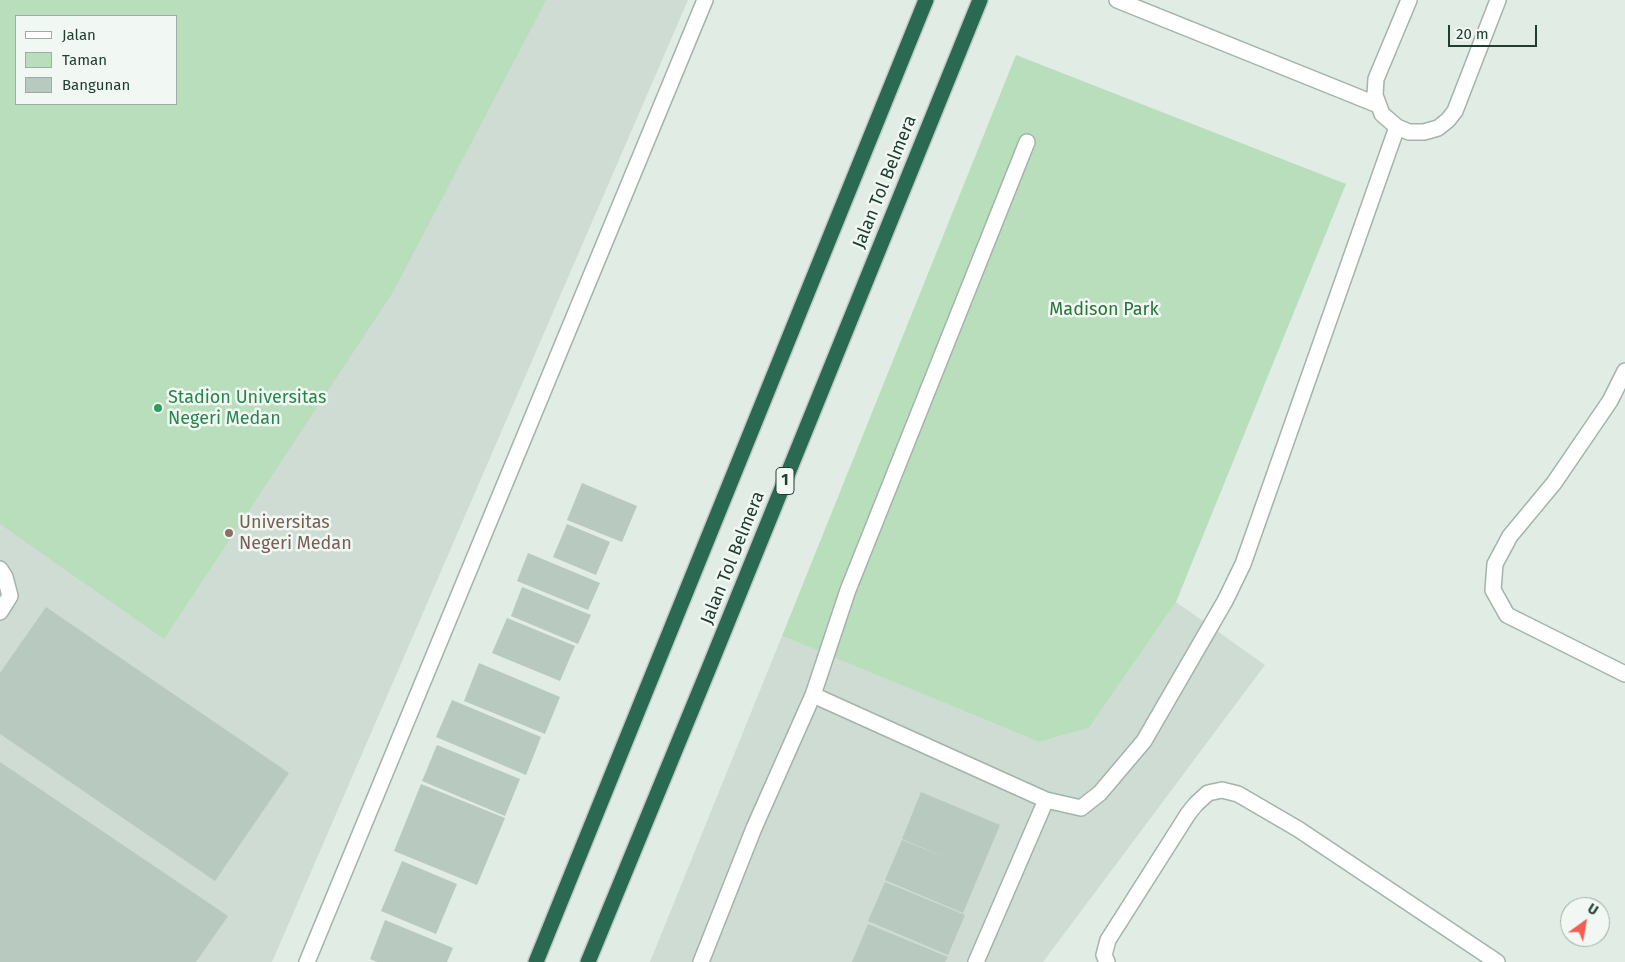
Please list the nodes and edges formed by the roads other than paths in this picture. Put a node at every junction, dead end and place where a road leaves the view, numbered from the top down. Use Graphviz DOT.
graph roads {
  1 [pos="705,0"];
  2 [pos="926,0"];
  3 [pos="980,0"];
  4 [pos="1117,0"];
  5 [pos="1409,0"];
  6 [pos="1498,0"];
  7 [pos="1378,105"];
  8 [pos="1397,127"];
  9 [pos="1027,142"];
  10 [pos="1625,371"];
  11 [pos="0,568"];
  12 [pos="0,612"];
  13 [pos="1625,674"];
  14 [pos="813,695"];
  15 [pos="1046,800"];
  16 [pos="307,962"];
  17 [pos="536,962"];
  18 [pos="588,962"];
  19 [pos="701,962"];
  20 [pos="976,962"];
  21 [pos="1107,962"];
  22 [pos="1496,962"];
  1 -- 16 [label="street"];
  2 -- 17 [label="highway, Jalan Tol Belmera"];
  3 -- 18 [label="highway, Jalan Tol Belmera / 1"];
  4 -- 7 [label="street"];
  5 -- 7 [label="street"];
  6 -- 8 [label="street"];
  7 -- 8 [label="street"];
  8 -- 15 [label="street"];
  9 -- 14 [label="street"];
  10 -- 13 [label="street"];
  11 -- 12 [label="street"];
  14 -- 15 [label="street"];
  14 -- 19 [label="street"];
  15 -- 20 [label="street"];
  21 -- 22 [label="street"];
}
